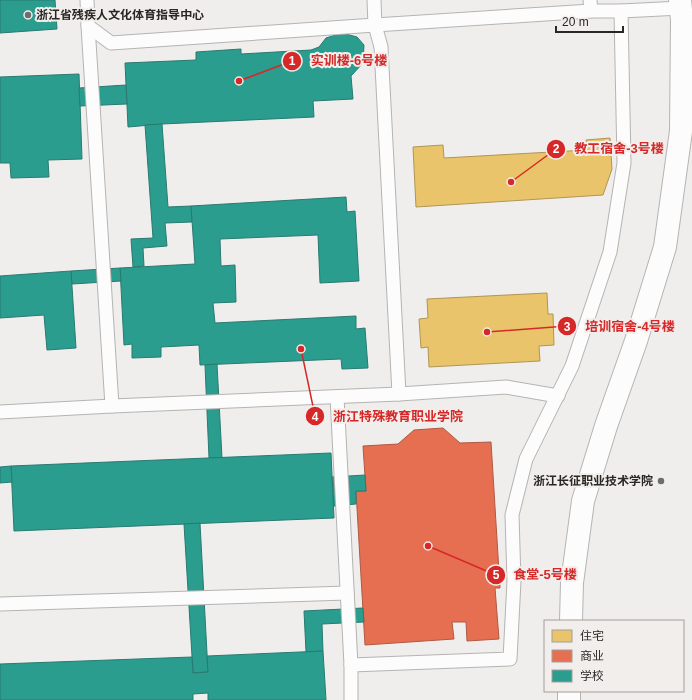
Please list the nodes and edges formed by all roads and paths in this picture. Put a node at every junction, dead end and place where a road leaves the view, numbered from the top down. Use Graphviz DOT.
graph roads {
  1 [pos="87,0"];
  2 [pos="374,0"];
  3 [pos="680,4"];
  4 [pos="591,5"];
  5 [pos="621,11"];
  6 [pos="375,25"];
  7 [pos="88,26"];
  8 [pos="399,394"];
  9 [pos="558,396"];
  10 [pos="337,397"];
  11 [pos="112,406"];
  12 [pos="0,412"];
  13 [pos="347,593"];
  14 [pos="0,604"];
  15 [pos="571,620"];
  16 [pos="351,665"];
  17 [pos="351,700"];
  1 -- 7 [label="lane"];
  2 -- 6 [label="lane"];
  3 -- 5 [label="lane"];
  3 -- 15 [label="street"];
  4 -- 5 [label="lane"];
  4 -- 6 [label="lane"];
  5 -- 9 [label="lane"];
  6 -- 7 [label="lane"];
  6 -- 8 [label="lane"];
  7 -- 11 [label="lane"];
  8 -- 9 [label="lane"];
  8 -- 10 [label="lane"];
  9 -- 16 [label="lane"];
  10 -- 11 [label="lane"];
  10 -- 13 [label="lane"];
  11 -- 12 [label="lane"];
  13 -- 14 [label="lane"];
  13 -- 16 [label="lane"];
  16 -- 17 [label="lane"];
}
